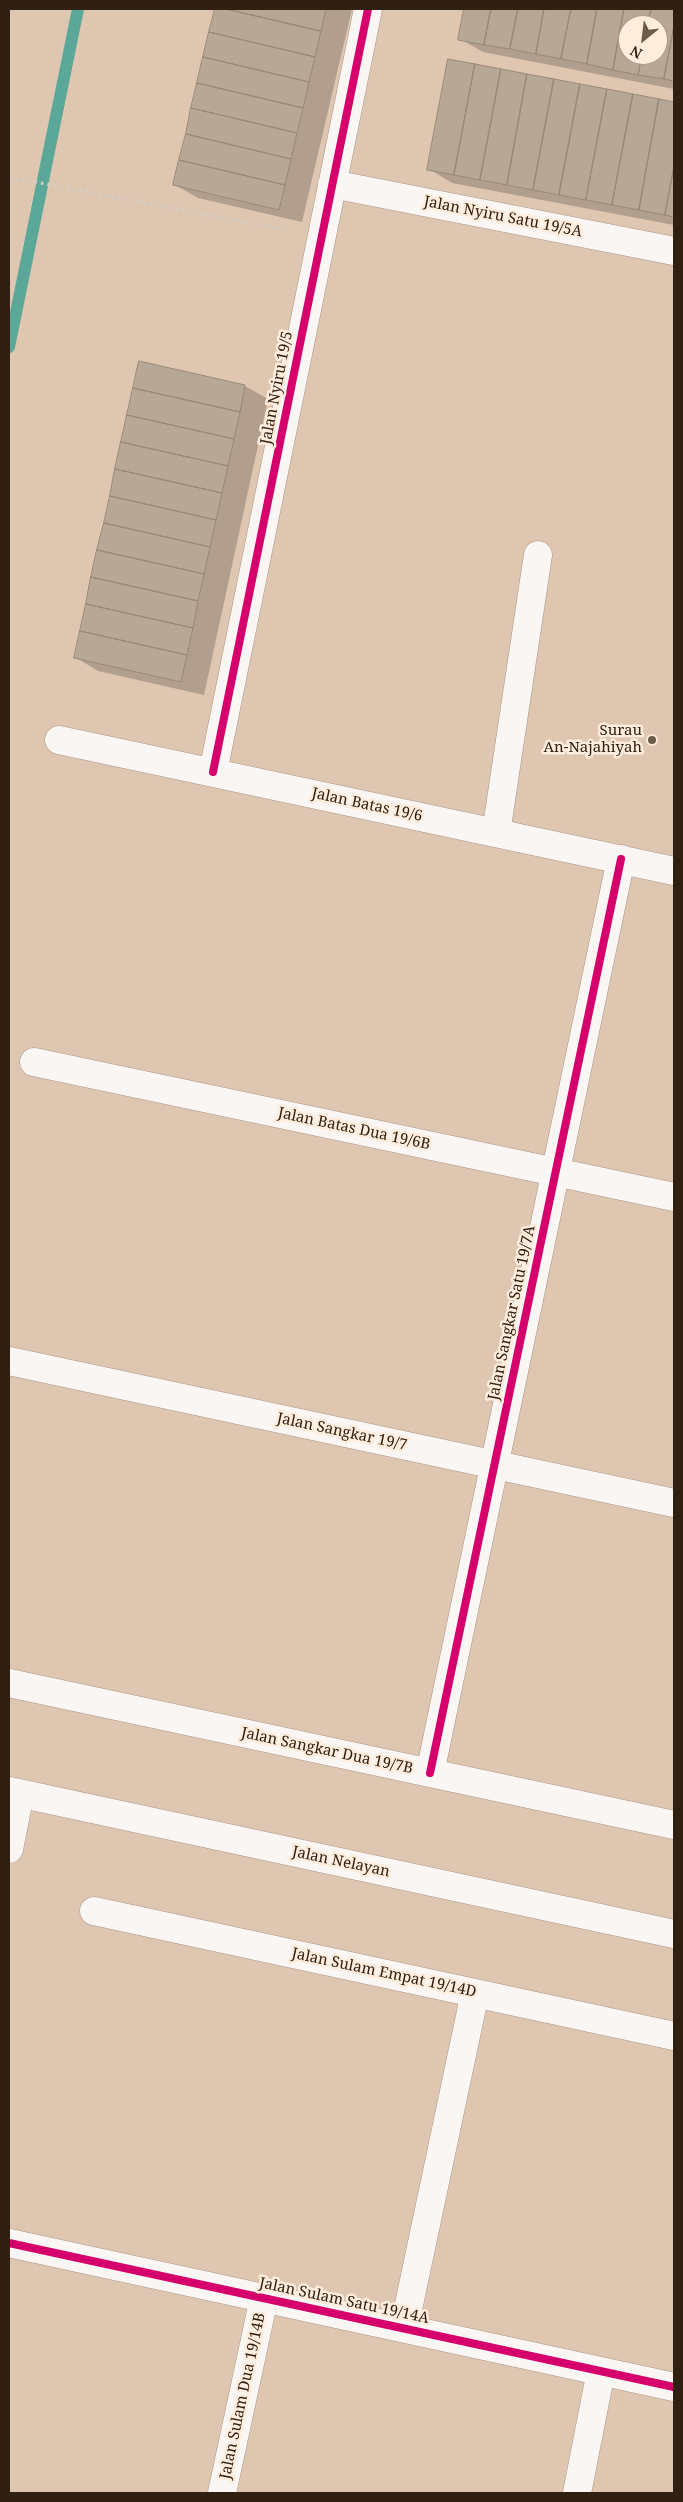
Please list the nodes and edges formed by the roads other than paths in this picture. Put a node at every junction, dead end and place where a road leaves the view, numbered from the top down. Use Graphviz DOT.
graph roads {
  1 [pos="368,9"];
  2 [pos="332,184"];
  3 [pos="674,251"];
  4 [pos="538,555"];
  5 [pos="59,740"];
  6 [pos="213,772"];
  7 [pos="496,832"];
  8 [pos="621,859"];
  9 [pos="674,871"];
  10 [pos="34,1062"];
  11 [pos="555,1172"];
  12 [pos="674,1197"];
  13 [pos="9,1361"];
  14 [pos="494,1464"];
  15 [pos="674,1503"];
  16 [pos="9,1684"];
  17 [pos="430,1773"];
  18 [pos="15,1792"];
  19 [pos="674,1825"];
  20 [pos="9,1849"];
  21 [pos="94,1910"];
  22 [pos="674,1934"];
  23 [pos="475,1992"];
  24 [pos="674,2036"];
  25 [pos="9,2243"];
  26 [pos="264,2298"];
  27 [pos="404,2328"];
  28 [pos="600,2371"];
  29 [pos="674,2387"];
  30 [pos="222,2493"];
  31 [pos="577,2493"];
  1 -- 2 [label="street, Jalan Nyiru 19/5"];
  2 -- 3 [label="street, Jalan Nyiru Satu 19/5A"];
  2 -- 6 [label="street, Jalan Nyiru 19/5"];
  4 -- 7 [label="street"];
  5 -- 6 [label="street, Jalan Batas 19/6"];
  6 -- 7 [label="street, Jalan Batas 19/6"];
  7 -- 8 [label="street, Jalan Batas 19/6"];
  8 -- 9 [label="street, Jalan Batas 19/6"];
  8 -- 11 [label="street, Jalan Sangkar Satu 19/7A"];
  10 -- 11 [label="street, Jalan Batas Dua 19/6B"];
  11 -- 12 [label="street, Jalan Batas Dua 19/6B"];
  11 -- 14 [label="street, Jalan Sangkar Satu 19/7A"];
  13 -- 14 [label="street, Jalan Sangkar 19/7"];
  14 -- 15 [label="street, Jalan Sangkar 19/7"];
  14 -- 17 [label="street, Jalan Sangkar Satu 19/7A"];
  16 -- 17 [label="street, Jalan Sangkar Dua 19/7B"];
  17 -- 19 [label="street, Jalan Sangkar Dua 19/7B"];
  18 -- 20 [label="street"];
  18 -- 22 [label="street, Jalan Nelayan"];
  21 -- 23 [label="street, Jalan Sulam Empat 19/14D"];
  23 -- 24 [label="street, Jalan Sulam Empat 19/14D"];
  23 -- 27 [label="street"];
  25 -- 26 [label="street, Jalan Sulam Satu 19/14A"];
  26 -- 27 [label="street, Jalan Sulam Satu 19/14A"];
  26 -- 30 [label="street, Jalan Sulam Dua 19/14B"];
  27 -- 28 [label="street, Jalan Sulam Satu 19/14A"];
  28 -- 29 [label="street, Jalan Sulam Satu 19/14A"];
  28 -- 31 [label="street"];
}
